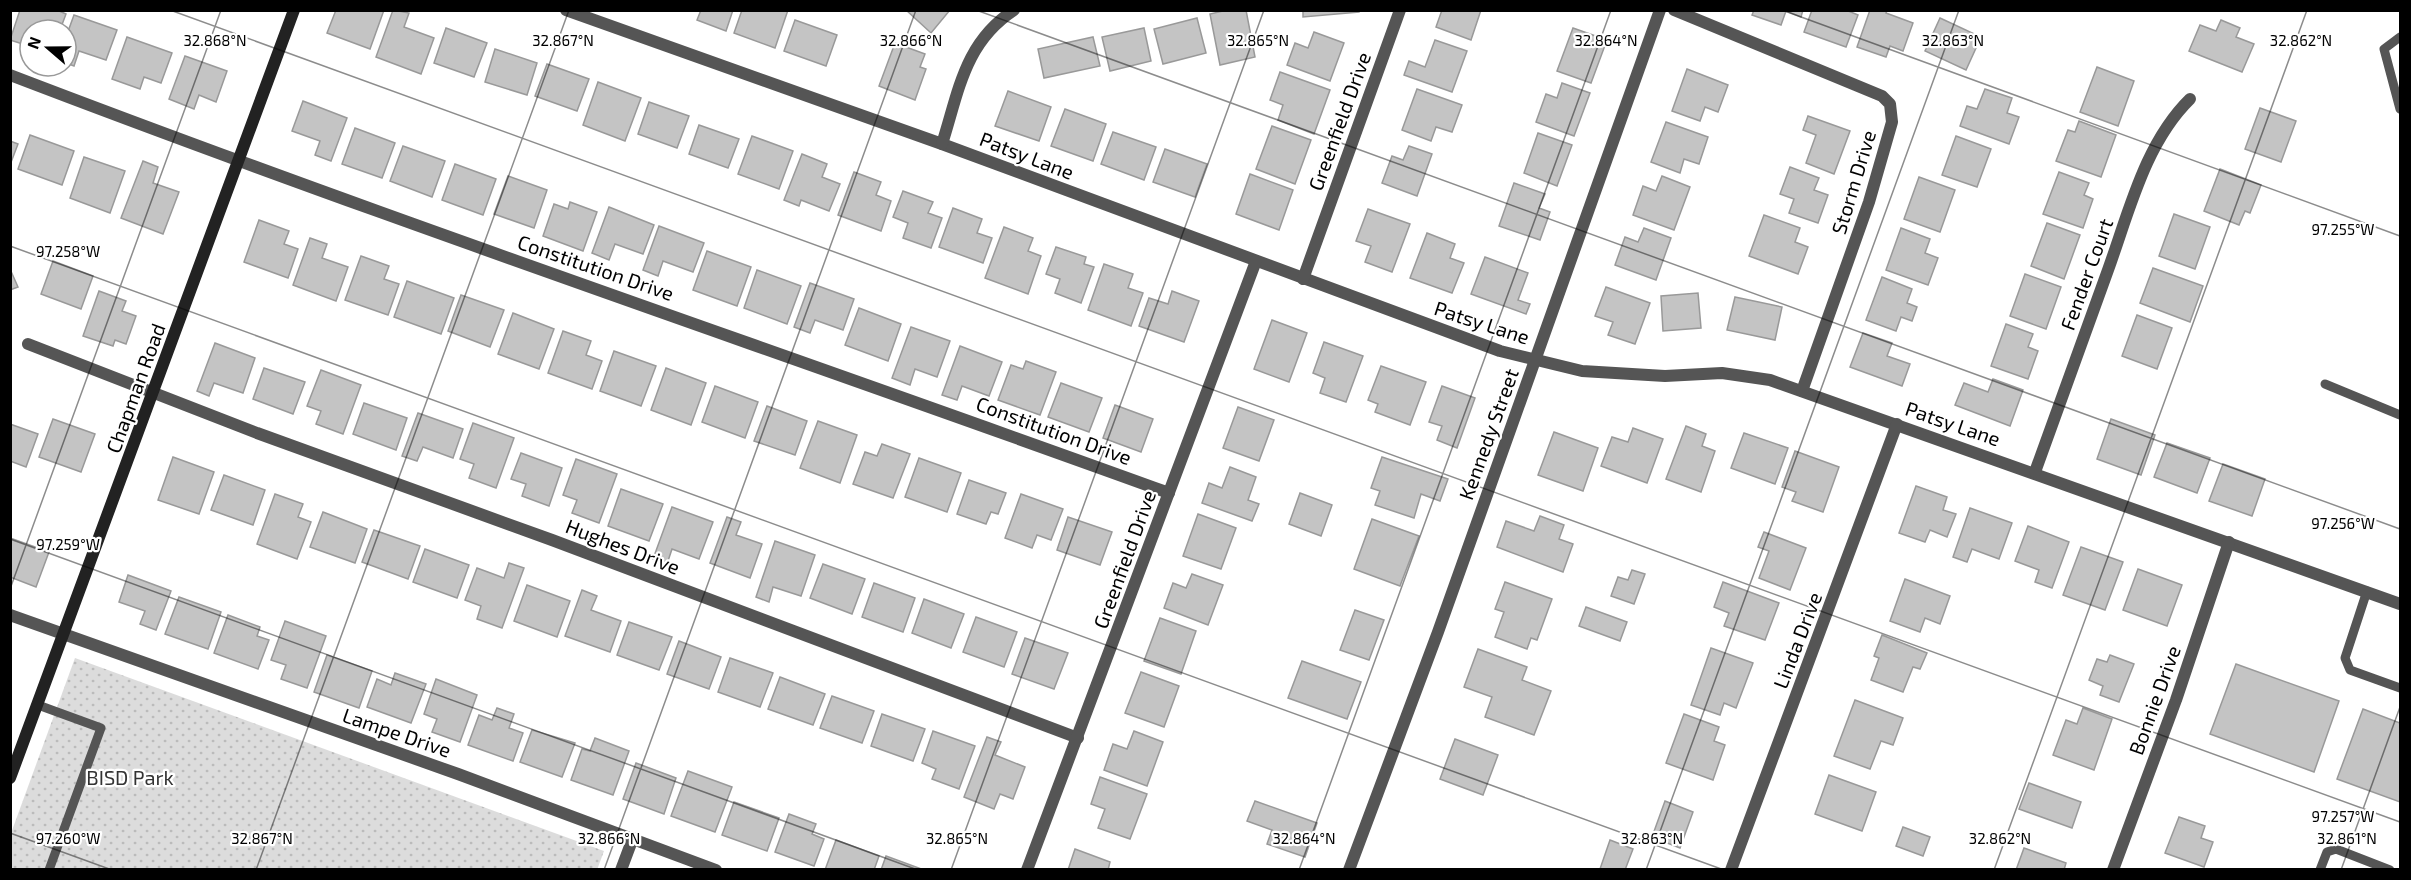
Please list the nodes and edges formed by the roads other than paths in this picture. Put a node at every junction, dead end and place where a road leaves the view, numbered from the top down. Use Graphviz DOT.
graph roads {
  1 [pos="294,10"];
  2 [pos="566,10"];
  3 [pos="1014,10"];
  4 [pos="1400,10"];
  5 [pos="1660,10"];
  6 [pos="1674,10"];
  7 [pos="2400,37"];
  8 [pos="10,75"];
  9 [pos="2190,99"];
  10 [pos="2400,109"];
  11 [pos="942,144"];
  12 [pos="239,162"];
  13 [pos="1256,261"];
  14 [pos="1303,279"];
  15 [pos="28,344"];
  16 [pos="1536,360"];
  17 [pos="2325,384"];
  18 [pos="1802,391"];
  19 [pos="153,393"];
  20 [pos="2400,415"];
  21 [pos="1897,424"];
  22 [pos="2035,472"];
  23 [pos="1169,493"];
  24 [pos="2229,542"];
  25 [pos="2367,591"];
  26 [pos="2400,604"];
  27 [pos="10,615"];
  28 [pos="64,633"];
  29 [pos="2400,688"];
  30 [pos="38,705"];
  31 [pos="1078,738"];
  32 [pos="10,778"];
  33 [pos="633,838"];
  34 [pos="49,870"];
  35 [pos="621,870"];
  36 [pos="716,870"];
  37 [pos="1027,870"];
  38 [pos="1349,870"];
  39 [pos="1731,870"];
  40 [pos="2113,870"];
  41 [pos="2320,870"];
  42 [pos="2390,870"];
  1 -- 12 [label="street, Chapman Road"];
  2 -- 11 [label="street, Patsy Lane"];
  3 -- 11 [label="street"];
  4 -- 14 [label="street, Greenfield Drive"];
  5 -- 16 [label="street, Kennedy Street"];
  6 -- 18 [label="street, Storm Drive"];
  7 -- 10 [label="lane"];
  8 -- 12 [label="street, Constitution Drive"];
  9 -- 22 [label="street, Fender Court"];
  11 -- 13 [label="street, Patsy Lane"];
  12 -- 19 [label="street, Chapman Road"];
  12 -- 23 [label="street, Constitution Drive"];
  13 -- 14 [label="street, Patsy Lane"];
  13 -- 23 [label="street, Greenfield Drive"];
  14 -- 16 [label="street, Patsy Lane"];
  15 -- 19 [label="street, Hughes Drive"];
  16 -- 18 [label="street, Patsy Lane"];
  16 -- 38 [label="street, Kennedy Street"];
  17 -- 20 [label="lane"];
  18 -- 21 [label="street, Patsy Lane"];
  19 -- 28 [label="street, Chapman Road"];
  19 -- 31 [label="street, Hughes Drive"];
  21 -- 22 [label="street, Patsy Lane"];
  21 -- 39 [label="street, Linda Drive"];
  22 -- 24 [label="street, Patsy Lane"];
  23 -- 31 [label="street, Greenfield Drive"];
  24 -- 25 [label="street, Patsy Lane"];
  24 -- 40 [label="street, Bonnie Drive"];
  25 -- 26 [label="street, Patsy Lane"];
  25 -- 29 [label="lane"];
  27 -- 28 [label="street, Lampe Drive"];
  28 -- 30 [label="street, Chapman Road"];
  28 -- 33 [label="street, Lampe Drive"];
  30 -- 32 [label="street, Chapman Road"];
  30 -- 34 [label="lane"];
  31 -- 37 [label="street, Greenfield Drive"];
  33 -- 35 [label="street"];
  33 -- 36 [label="street, Lampe Drive"];
  41 -- 42 [label="lane"];
}
